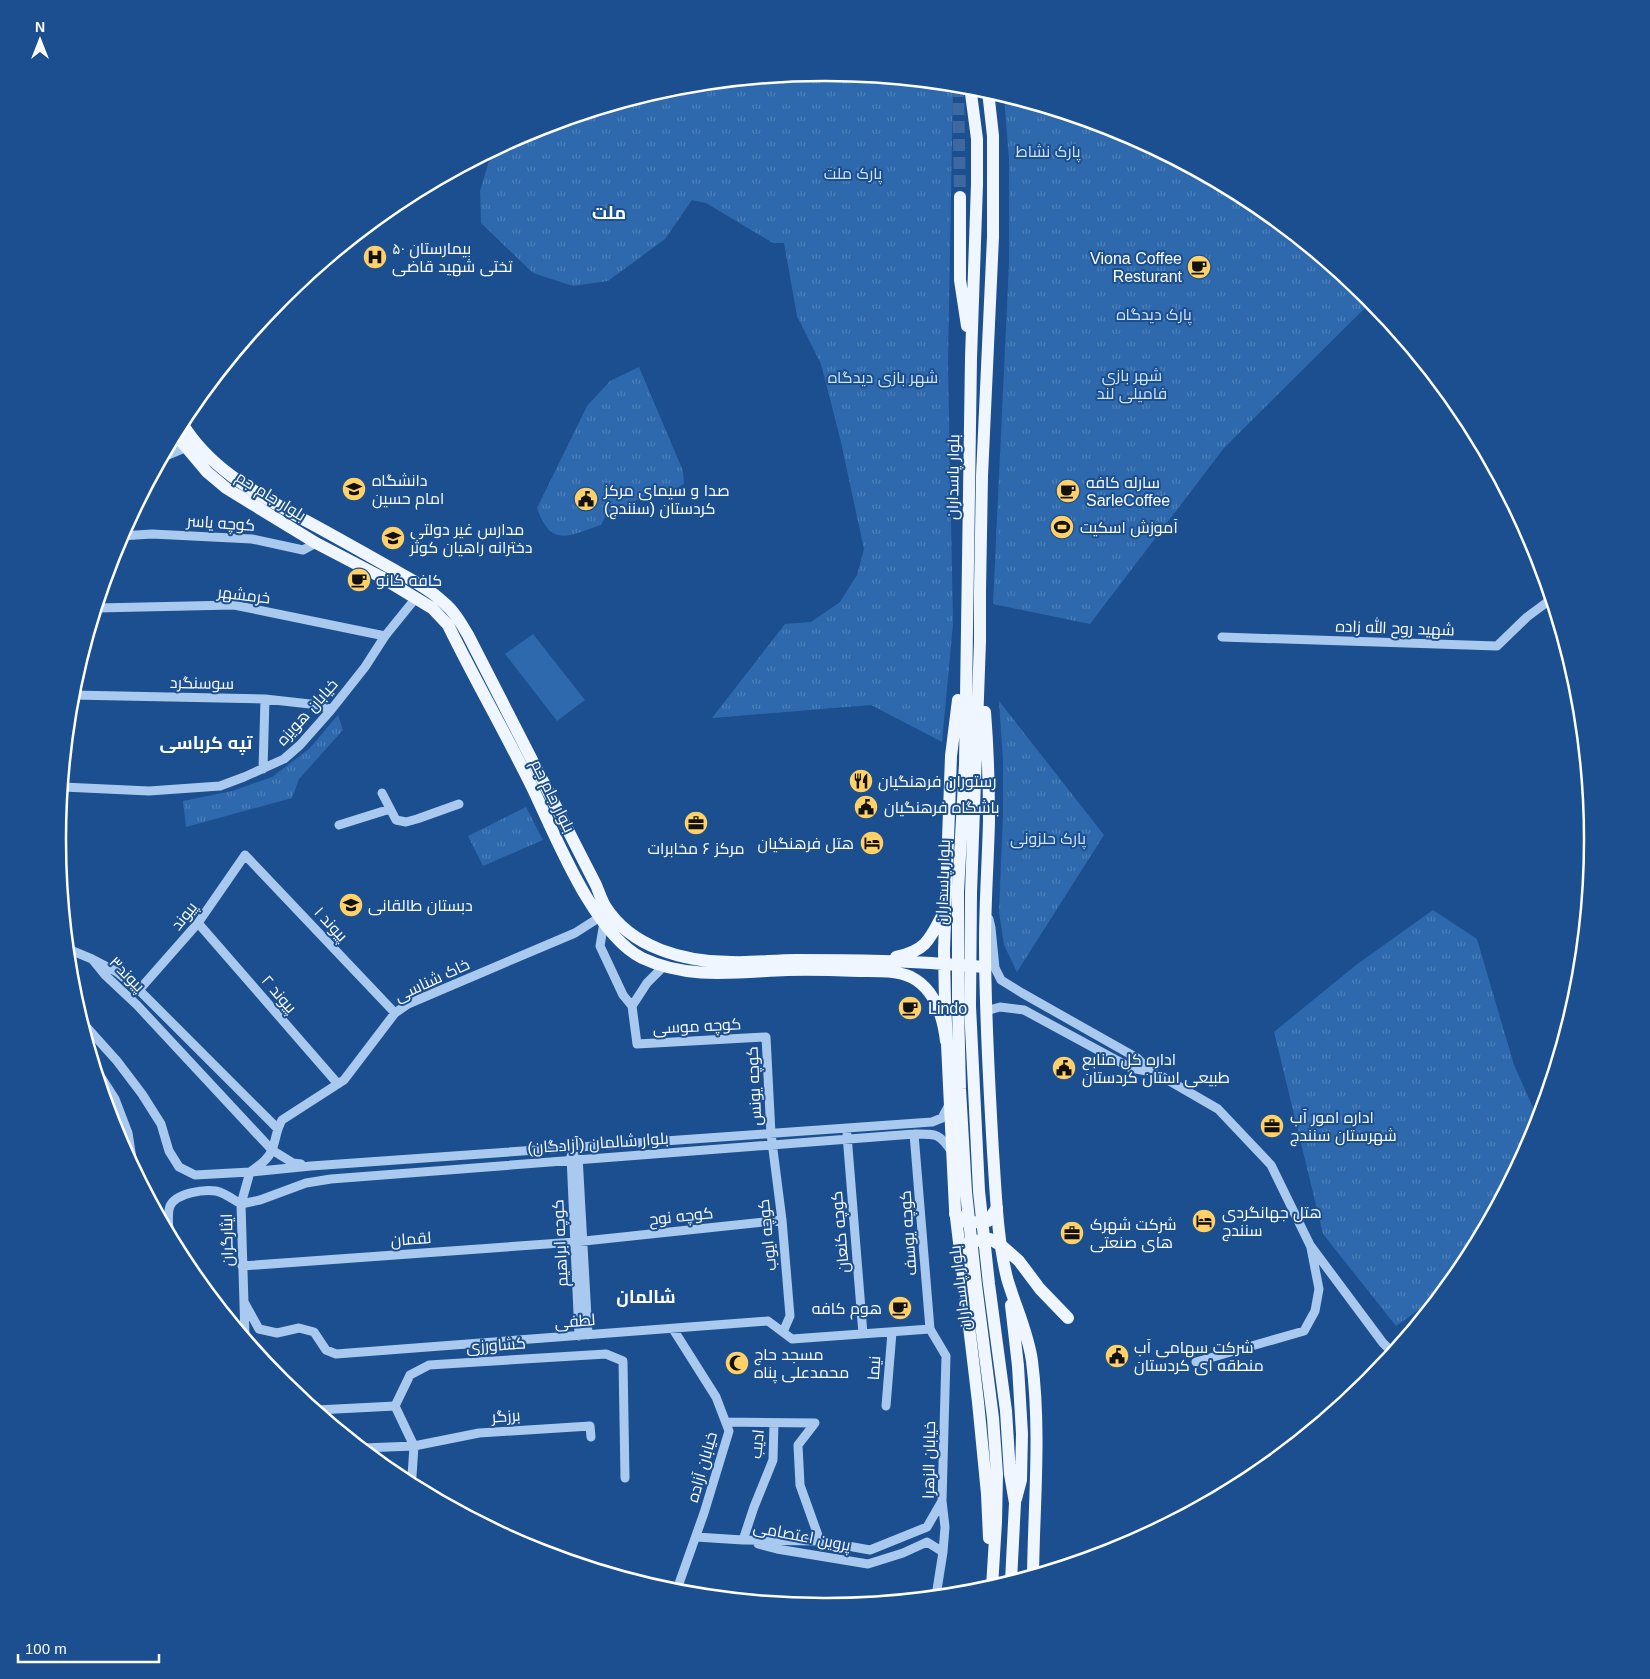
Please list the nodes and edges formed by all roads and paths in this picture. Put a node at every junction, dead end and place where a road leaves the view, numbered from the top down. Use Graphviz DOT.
graph roads {
  1 [pos="971,95"];
  2 [pos="989,99"];
  3 [pos="960,196"];
  4 [pos="971,358"];
  5 [pos="187,430"];
  6 [pos="181,440"];
  7 [pos="187,447"];
  8 [pos="172,453"];
  9 [pos="130,535"];
  10 [pos="316,543"];
  11 [pos="415,599"];
  12 [pos="1545,603"];
  13 [pos="103,608"];
  14 [pos="385,636"];
  15 [pos="1222,637"];
  16 [pos="966,641"];
  17 [pos="980,641"];
  18 [pos="80,695"];
  19 [pos="264,699"];
  20 [pos="331,710"];
  21 [pos="263,769"];
  22 [pos="68,787"];
  23 [pos="382,793"];
  24 [pos="459,804"];
  25 [pos="390,809"];
  26 [pos="339,826"];
  27 [pos="245,855"];
  28 [pos="986,907"];
  29 [pos="946,910"];
  30 [pos="602,920"];
  31 [pos="198,923"];
  32 [pos="75,952"];
  33 [pos="92,959"];
  34 [pos="881,960"];
  35 [pos="944,964"];
  36 [pos="664,966"];
  37 [pos="733,968"];
  38 [pos="985,968"];
  39 [pos="139,990"];
  40 [pos="632,1006"];
  41 [pos="986,1011"];
  42 [pos="395,1013"];
  43 [pos="1070,1020"];
  44 [pos="91,1032"];
  45 [pos="1065,1032"];
  46 [pos="766,1037"];
  47 [pos="946,1041"];
  48 [pos="1152,1072"];
  49 [pos="338,1084"];
  50 [pos="110,1091"];
  51 [pos="115,1099"];
  52 [pos="950,1105"];
  53 [pos="115,1106"];
  54 [pos="277,1128"];
  55 [pos="847,1128"];
  56 [pos="771,1134"];
  57 [pos="914,1134"];
  58 [pos="847,1140"];
  59 [pos="129,1142"];
  60 [pos="773,1145"];
  61 [pos="574,1148"];
  62 [pos="272,1150"];
  63 [pos="952,1153"];
  64 [pos="450,1157"];
  65 [pos="574,1160"];
  66 [pos="311,1166"];
  67 [pos="450,1169"];
  68 [pos="250,1172"];
  69 [pos="241,1204"];
  70 [pos="997,1208"];
  71 [pos="955,1214"];
  72 [pos="168,1219"];
  73 [pos="782,1220"];
  74 [pos="579,1241"];
  75 [pos="1310,1245"];
  76 [pos="1002,1246"];
  77 [pos="960,1254"];
  78 [pos="242,1266"];
  79 [pos="1007,1277"];
  80 [pos="244,1302"];
  81 [pos="1068,1318"];
  82 [pos="246,1328"];
  83 [pos="673,1329"];
  84 [pos="930,1329"];
  85 [pos="783,1332"];
  86 [pos="892,1332"];
  87 [pos="863,1334"];
  88 [pos="584,1335"];
  89 [pos="1388,1348"];
  90 [pos="1196,1362"];
  91 [pos="394,1406"];
  92 [pos="886,1406"];
  93 [pos="325,1410"];
  94 [pos="726,1422"];
  95 [pos="774,1423"];
  96 [pos="591,1437"];
  97 [pos="414,1446"];
  98 [pos="372,1448"];
  99 [pos="412,1476"];
  100 [pos="626,1478"];
  101 [pos="942,1501"];
  102 [pos="1015,1504"];
  103 [pos="696,1537"];
  104 [pos="743,1540"];
  105 [pos="820,1541"];
  106 [pos="943,1552"];
  107 [pos="993,1561"];
  108 [pos="1033,1568"];
  109 [pos="1011,1574"];
  110 [pos="992,1579"];
  111 [pos="679,1584"];
  112 [pos="937,1590"];
  1 -- 4 [label="main road, بلوار پاسداران"];
  2 -- 17 [label="main road, بلوار پاسداران"];
  3 -- 4 [label="main road"];
  4 -- 16 [label="main road, بلوار پاسداران"];
  5 -- 37 [label="main road, بلوار جام جم"];
  6 -- 7 [label="main road, بلوار جام جم"];
  7 -- 8 [label="street"];
  7 -- 10 [label="main road, بلوار جام جم"];
  9 -- 10 [label="street, کوچه یاسر"];
  10 -- 11 [label="main road, بلوار جام جم"];
  11 -- 14 [label="street, خیابان هویزه"];
  11 -- 30 [label="main road, بلوار جام جم"];
  12 -- 15 [label="street, شهید روح الله زاده"];
  13 -- 14 [label="street, خرمشهر"];
  14 -- 20 [label="street, خیابان هویزه"];
  16 -- 29 [label="main road"];
  16 -- 107 [label="main road, بلوار پاسداران"];
  17 -- 28 [label="main road"];
  17 -- 102 [label="main road, بلوار پاسداران"];
  18 -- 19 [label="street, سوسنگرد"];
  19 -- 20 [label="street, سوسنگرد"];
  19 -- 21 [label="street"];
  20 -- 21 [label="street, خیابان هویزه"];
  21 -- 22 [label="street, خیابان هویزه"];
  23 -- 25 [label="street"];
  24 -- 25 [label="street"];
  25 -- 26 [label="street"];
  27 -- 31 [label="street, پیوند"];
  27 -- 42 [label="street, پیوند ۱"];
  28 -- 38 [label="main road"];
  28 -- 43 [label="street"];
  29 -- 34 [label="main road"];
  29 -- 35 [label="main road"];
  30 -- 36 [label="main road, بلوار جام جم"];
  30 -- 40 [label="street"];
  30 -- 42 [label="street, خاک شناسی"];
  31 -- 39 [label="street, پیوند"];
  31 -- 49 [label="street, پیوند ۲"];
  32 -- 33 [label="street"];
  33 -- 39 [label="street, پیوند۳"];
  33 -- 62 [label="street, پیوند۳"];
  34 -- 35 [label="main road, بلوار جام جم"];
  34 -- 37 [label="main road, بلوار جام جم"];
  35 -- 38 [label="main road, بلوار جام جم, bridge"];
  35 -- 47 [label="main road"];
  36 -- 37 [label="main road, بلوار جام جم"];
  36 -- 40 [label="street"];
  37 -- 47 [label="main road, بلوار جام جم"];
  38 -- 41 [label="main road"];
  39 -- 54 [label="street, پیوند۳"];
  40 -- 46 [label="street, کوچه موسی"];
  41 -- 45 [label="street"];
  41 -- 70 [label="main road"];
  42 -- 49 [label="street, خاک شناسی"];
  43 -- 45 [label="street"];
  43 -- 48 [label="street"];
  44 -- 68 [label="street, بلوار شالمان (آزادگان)"];
  45 -- 48 [label="street"];
  46 -- 56 [label="street, کوچه یونس"];
  47 -- 52 [label="main road"];
  48 -- 75 [label="street"];
  49 -- 54 [label="street, خاک شناسی"];
  50 -- 51 [label="street"];
  51 -- 53 [label="street"];
  51 -- 59 [label="street"];
  52 -- 55 [label="street, بلوار شالمان (آزادگان)"];
  52 -- 63 [label="main road"];
  54 -- 62 [label="street"];
  55 -- 56 [label="street, بلوار شالمان (آزادگان)"];
  55 -- 58 [label="street, کوچه کنعان"];
  56 -- 60 [label="street, کوچه ایوب"];
  56 -- 61 [label="street, بلوار شالمان (آزادگان)"];
  57 -- 58 [label="street, بلوار شالمان (آزادگان)"];
  57 -- 63 [label="street, بلوار شالمان (آزادگان)"];
  57 -- 84 [label="street, کوچه یوسف"];
  58 -- 60 [label="street, بلوار شالمان (آزادگان)"];
  58 -- 87 [label="street, کوچه کنعان"];
  60 -- 65 [label="street, بلوار شالمان (آزادگان)"];
  60 -- 73 [label="street, کوچه ایوب"];
  61 -- 64 [label="street, بلوار شالمان (آزادگان)"];
  61 -- 65 [label="street, کوچه ابراهیم"];
  62 -- 66 [label="street, پیوند۳"];
  62 -- 68 [label="street"];
  63 -- 71 [label="main road"];
  64 -- 66 [label="street, بلوار شالمان (آزادگان)"];
  64 -- 67 [label="street"];
  65 -- 67 [label="street, بلوار شالمان (آزادگان)"];
  65 -- 74 [label="street, کوچه ابراهیم"];
  66 -- 68 [label="street, بلوار شالمان (آزادگان)"];
  67 -- 69 [label="street, بلوار شالمان (آزادگان)"];
  68 -- 69 [label="street, ایثارگران"];
  69 -- 72 [label="street"];
  69 -- 78 [label="street, ایثارگران"];
  70 -- 71 [label="main road, bridge"];
  70 -- 76 [label="main road"];
  71 -- 77 [label="main road"];
  73 -- 74 [label="street, کوچه نوح"];
  73 -- 85 [label="street, کوچه ایوب"];
  74 -- 78 [label="street, لقمان"];
  74 -- 88 [label="street, کوچه ابراهیم"];
  75 -- 89 [label="street"];
  75 -- 90 [label="street"];
  76 -- 77 [label="main road, bridge"];
  76 -- 79 [label="main road"];
  76 -- 81 [label="main road"];
  77 -- 107 [label="main road"];
  78 -- 80 [label="street, ایثارگران"];
  79 -- 102 [label="main road"];
  79 -- 108 [label="main road"];
  80 -- 82 [label="street, ایثارگران"];
  80 -- 88 [label="street, لطفی"];
  83 -- 85 [label="street, لطفی"];
  83 -- 88 [label="street, لطفی"];
  83 -- 94 [label="street, خیابان آزاده"];
  84 -- 86 [label="street, لطفی"];
  84 -- 101 [label="street, خیابان الزهرا"];
  85 -- 87 [label="street, لطفی"];
  86 -- 87 [label="street, لطفی"];
  86 -- 92 [label="street, نیما"];
  91 -- 93 [label="street"];
  91 -- 97 [label="street"];
  91 -- 100 [label="street, کشاورزی"];
  94 -- 95 [label="street"];
  94 -- 103 [label="street, خیابان آزاده"];
  95 -- 104 [label="street, ادیب"];
  95 -- 105 [label="street, ادیب"];
  96 -- 97 [label="street, برزگر"];
  97 -- 98 [label="street"];
  97 -- 99 [label="street"];
  101 -- 105 [label="street, پروین اعتصامی"];
  101 -- 106 [label="street, خیابان الزهرا"];
  102 -- 109 [label="main road, بلوار پاسداران"];
  103 -- 104 [label="street"];
  103 -- 111 [label="street, خیابان آزاده"];
  104 -- 105 [label="street, پروین اعتصامی"];
  104 -- 106 [label="street, پروین اعتصامی"];
  106 -- 112 [label="street, خیابان الزهرا"];
  107 -- 110 [label="main road, بلوار پاسداران"];
}
